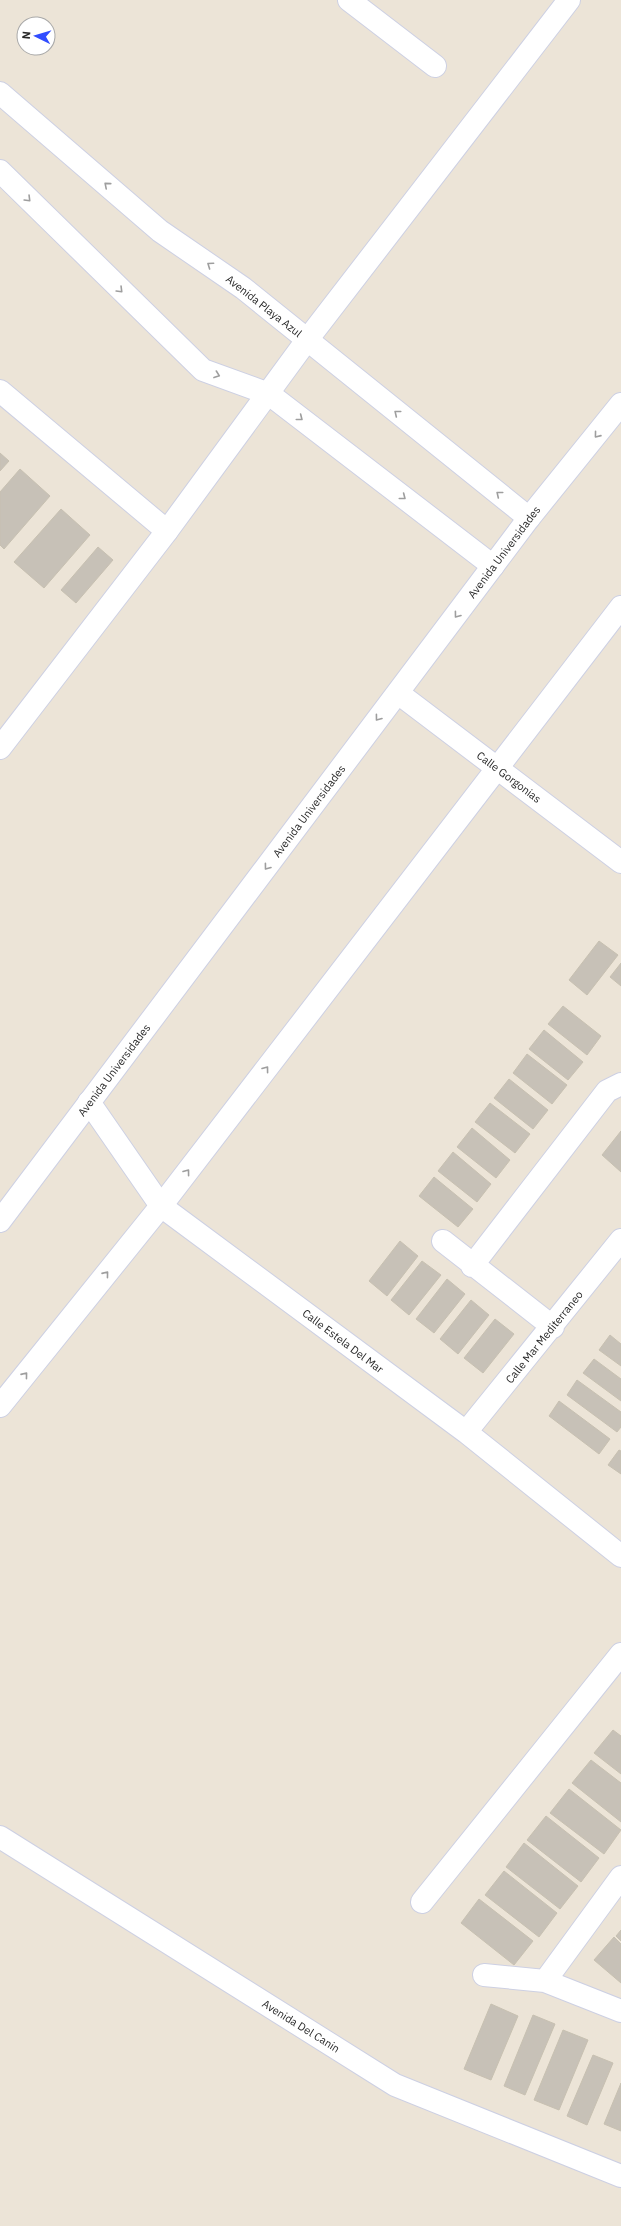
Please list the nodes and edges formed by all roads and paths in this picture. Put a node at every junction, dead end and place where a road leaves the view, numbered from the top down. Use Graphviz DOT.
graph roads {
  1 [pos="349,0"];
  2 [pos="569,0"];
  3 [pos="435,66"];
  4 [pos="0,92"];
  5 [pos="0,171"];
  6 [pos="307,340"];
  7 [pos="0,391"];
  8 [pos="269,394"];
  9 [pos="621,404"];
  10 [pos="529,518"];
  11 [pos="167,531"];
  12 [pos="493,566"];
  13 [pos="621,607"];
  14 [pos="398,693"];
  15 [pos="0,748"];
  16 [pos="497,768"];
  17 [pos="621,862"];
  18 [pos="621,1084"];
  19 [pos="90,1102"];
  20 [pos="161,1206"];
  21 [pos="0,1221"];
  22 [pos="621,1240"];
  23 [pos="443,1241"];
  24 [pos="472,1266"];
  25 [pos="553,1327"];
  26 [pos="0,1406"];
  27 [pos="466,1432"];
  28 [pos="621,1556"];
  29 [pos="621,1654"];
  30 [pos="0,1837"];
  31 [pos="621,1877"];
  32 [pos="422,1902"];
  33 [pos="484,1975"];
  34 [pos="545,1981"];
  35 [pos="621,2011"];
  36 [pos="621,2176"];
  1 -- 3 [label="street"];
  2 -- 6 [label="street"];
  6 -- 4 [label="street, Avenida Playa Azul, one-way"];
  5 -- 8 [label="street, one-way"];
  6 -- 8 [label="street"];
  10 -- 6 [label="street, Avenida Playa Azul, one-way"];
  7 -- 11 [label="street"];
  8 -- 11 [label="street"];
  8 -- 12 [label="street, one-way"];
  9 -- 10 [label="street, Avenida Universidades, one-way"];
  10 -- 12 [label="street, Avenida Universidades"];
  11 -- 15 [label="street"];
  12 -- 14 [label="street, Avenida Universidades, one-way"];
  13 -- 16 [label="street"];
  14 -- 16 [label="street, Calle Gorgonias"];
  14 -- 19 [label="street, Avenida Universidades, one-way"];
  16 -- 17 [label="street, Calle Gorgonias"];
  20 -- 16 [label="street, one-way"];
  18 -- 24 [label="street"];
  19 -- 20 [label="street, Calle Estela Del Mar"];
  19 -- 21 [label="street, Avenida Universidades"];
  26 -- 20 [label="street, one-way"];
  20 -- 27 [label="street, Calle Estela Del Mar"];
  22 -- 25 [label="street, Calle Mar Mediterraneo"];
  23 -- 24 [label="street"];
  24 -- 25 [label="street"];
  25 -- 27 [label="street, Calle Mar Mediterraneo"];
  27 -- 28 [label="street, Calle Estela Del Mar"];
  29 -- 32 [label="street"];
  30 -- 36 [label="street, Avenida Del Canin"];
  31 -- 34 [label="street"];
  33 -- 34 [label="street"];
  34 -- 35 [label="street"];
}
